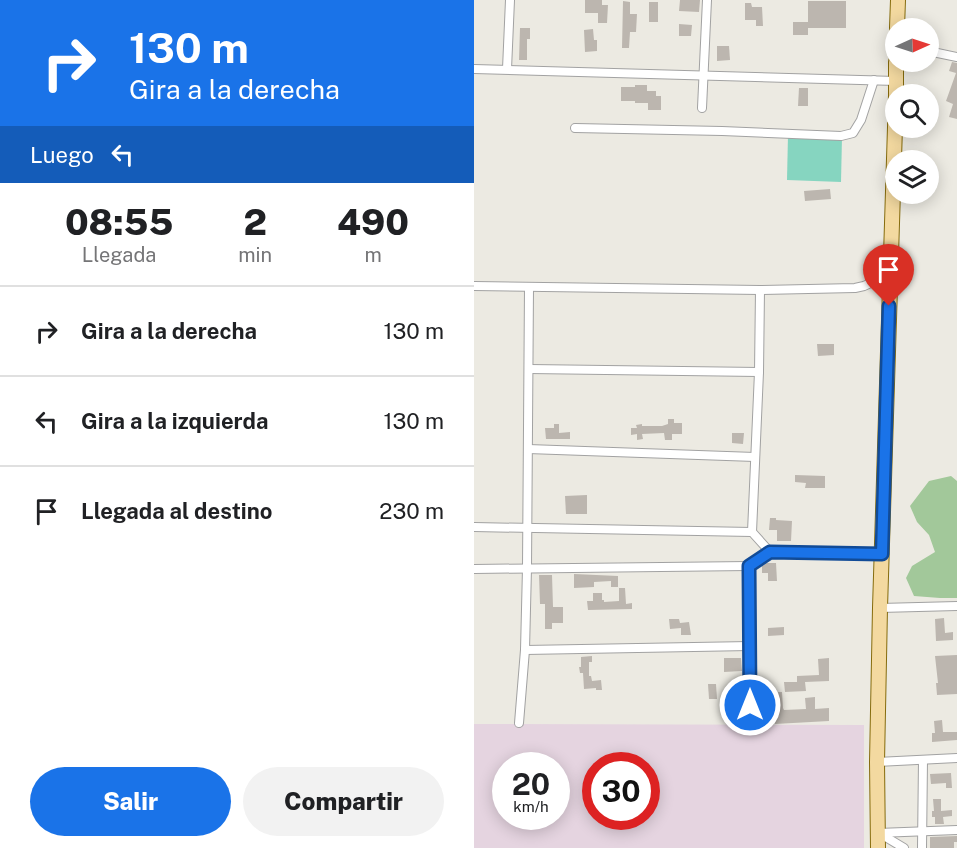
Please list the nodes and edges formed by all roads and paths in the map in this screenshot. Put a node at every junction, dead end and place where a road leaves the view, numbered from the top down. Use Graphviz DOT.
graph roads {
  1 [pos="510,0"];
  2 [pos="707,0"];
  3 [pos="898,0"];
  4 [pos="897,18"];
  5 [pos="939,53"];
  6 [pos="957,57"];
  7 [pos="474,69"];
  8 [pos="507,69"];
  9 [pos="703,75"];
  10 [pos="874,80"];
  11 [pos="885,85"];
  12 [pos="702,108"];
  13 [pos="575,128"];
  14 [pos="894,138"];
  15 [pos="890,274"];
  16 [pos="474,286"];
  17 [pos="529,288"];
  18 [pos="760,290"];
  19 [pos="529,369"];
  20 [pos="759,372"];
  21 [pos="528,448"];
  22 [pos="755,457"];
  23 [pos="474,527"];
  24 [pos="528,529"];
  25 [pos="752,532"];
  26 [pos="770,552"];
  27 [pos="882,554"];
  28 [pos="749,566"];
  29 [pos="527,568"];
  30 [pos="474,569"];
  31 [pos="957,606"];
  32 [pos="880,608"];
  33 [pos="750,646"];
  34 [pos="525,650"];
  35 [pos="519,723"];
  36 [pos="750,725"];
  37 [pos="957,758"];
  38 [pos="923,760"];
  39 [pos="878,762"];
  40 [pos="957,830"];
  41 [pos="922,831"];
  42 [pos="878,833"];
  43 [pos="878,848"];
  44 [pos="904,848"];
  45 [pos="922,848"];
  1 -- 8 [label="street"];
  2 -- 9 [label="street"];
  3 -- 4 [label="main road"];
  5 -- 6 [label="street"];
  7 -- 8 [label="street"];
  8 -- 9 [label="street"];
  9 -- 10 [label="street"];
  9 -- 12 [label="street"];
  10 -- 11 [label="street"];
  10 -- 13 [label="street"];
  14 -- 15 [label="main road"];
  15 -- 18 [label="street"];
  15 -- 27 [label="main road"];
  16 -- 17 [label="street"];
  17 -- 18 [label="street"];
  17 -- 19 [label="street"];
  18 -- 20 [label="street"];
  19 -- 20 [label="street"];
  19 -- 21 [label="street"];
  20 -- 22 [label="street"];
  21 -- 22 [label="street"];
  21 -- 24 [label="street"];
  22 -- 25 [label="street"];
  23 -- 24 [label="street"];
  24 -- 25 [label="street"];
  24 -- 29 [label="street"];
  25 -- 26 [label="street"];
  26 -- 27 [label="street"];
  26 -- 28 [label="street"];
  27 -- 32 [label="main road"];
  28 -- 29 [label="street"];
  28 -- 33 [label="street"];
  29 -- 30 [label="street"];
  29 -- 34 [label="street"];
  31 -- 32 [label="street"];
  32 -- 39 [label="main road"];
  33 -- 34 [label="street"];
  33 -- 36 [label="street"];
  34 -- 35 [label="street"];
  37 -- 38 [label="street"];
  38 -- 39 [label="street"];
  38 -- 41 [label="street"];
  39 -- 42 [label="main road"];
  40 -- 41 [label="street"];
  41 -- 42 [label="street"];
  41 -- 45 [label="street"];
  42 -- 43 [label="main road"];
  42 -- 44 [label="street"];
}
